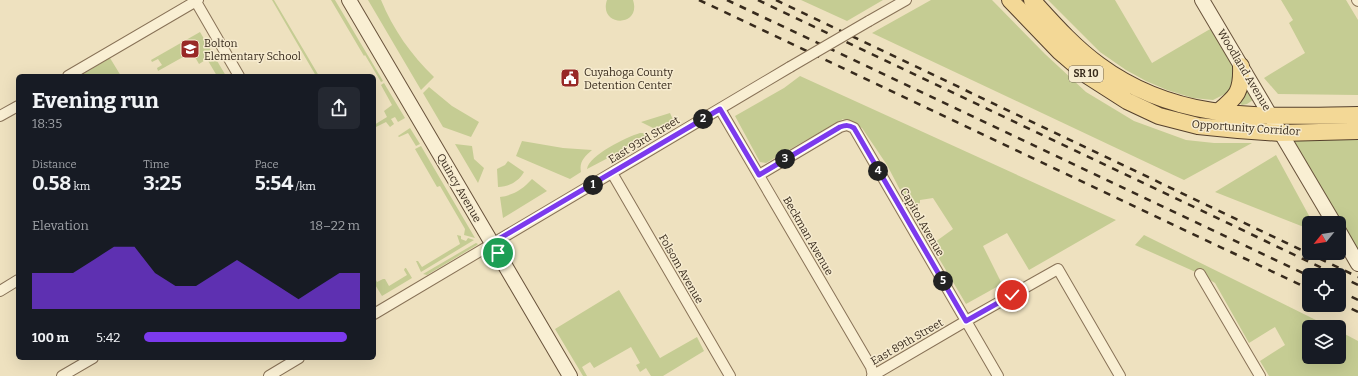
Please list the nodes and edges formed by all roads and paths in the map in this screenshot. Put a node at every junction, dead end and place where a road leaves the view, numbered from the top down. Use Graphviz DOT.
graph roads {
  1 [pos="196,0"];
  2 [pos="349,0"];
  3 [pos="906,0"];
  4 [pos="1010,0"];
  5 [pos="1032,0"];
  6 [pos="1202,0"];
  7 [pos="1241,66"];
  8 [pos="71,74"];
  9 [pos="239,74"];
  10 [pos="16,107"];
  11 [pos="720,109"];
  12 [pos="1218,112"];
  13 [pos="1358,114"];
  14 [pos="1270,115"];
  15 [pos="0,116"];
  16 [pos="1358,131"];
  17 [pos="1281,133"];
  18 [pos="612,173"];
  19 [pos="759,175"];
  20 [pos="1330,216"];
  21 [pos="492,243"];
  22 [pos="1346,243"];
  23 [pos="1358,264"];
  24 [pos="1200,274"];
  25 [pos="16,281"];
  26 [pos="0,291"];
  27 [pos="376,309"];
  28 [pos="966,321"];
  29 [pos="90,360"];
  30 [pos="296,360"];
  31 [pos="62,376"];
  32 [pos="269,376"];
  33 [pos="570,376"];
  34 [pos="730,376"];
  35 [pos="873,376"];
  36 [pos="998,376"];
  37 [pos="1120,376"];
  38 [pos="1260,376"];
  1 -- 8 [label="street"];
  1 -- 9 [label="street"];
  2 -- 21 [label="street, Quincy Avenue"];
  3 -- 11 [label="street, East 93rd Street, bridge"];
  4 -- 17 [label="main road, Opportunity Corridor / SR 10"];
  5 -- 12 [label="main road, Opportunity Corridor / SR 10"];
  6 -- 7 [label="street, Woodland Avenue"];
  7 -- 12 [label="main road"];
  7 -- 14 [label="street, Woodland Avenue"];
  10 -- 15 [label="street"];
  11 -- 18 [label="street, East 93rd Street"];
  11 -- 19 [label="street, Beckman Avenue"];
  12 -- 14 [label="main road, Opportunity Corridor / SR 10"];
  13 -- 14 [label="main road, Opportunity Corridor / SR 10"];
  14 -- 17 [label="street, Woodland Avenue"];
  16 -- 17 [label="main road, Opportunity Corridor / SR 10"];
  17 -- 20 [label="street, Woodland Avenue"];
  18 -- 21 [label="street, East 93rd Street"];
  18 -- 34 [label="street, Folsom Avenue"];
  19 -- 28 [label="street, Capitol Avenue"];
  19 -- 35 [label="street, Beckman Avenue"];
  21 -- 27 [label="street, East 93rd Street"];
  21 -- 33 [label="street, Quincy Avenue"];
  22 -- 23 [label="street"];
  24 -- 38 [label="street"];
  25 -- 26 [label="street"];
  28 -- 35 [label="street, East 89th Street"];
  28 -- 36 [label="street, Capitol Avenue"];
  28 -- 37 [label="street, East 89th Street"];
  29 -- 31 [label="street"];
  30 -- 32 [label="street"];
}
